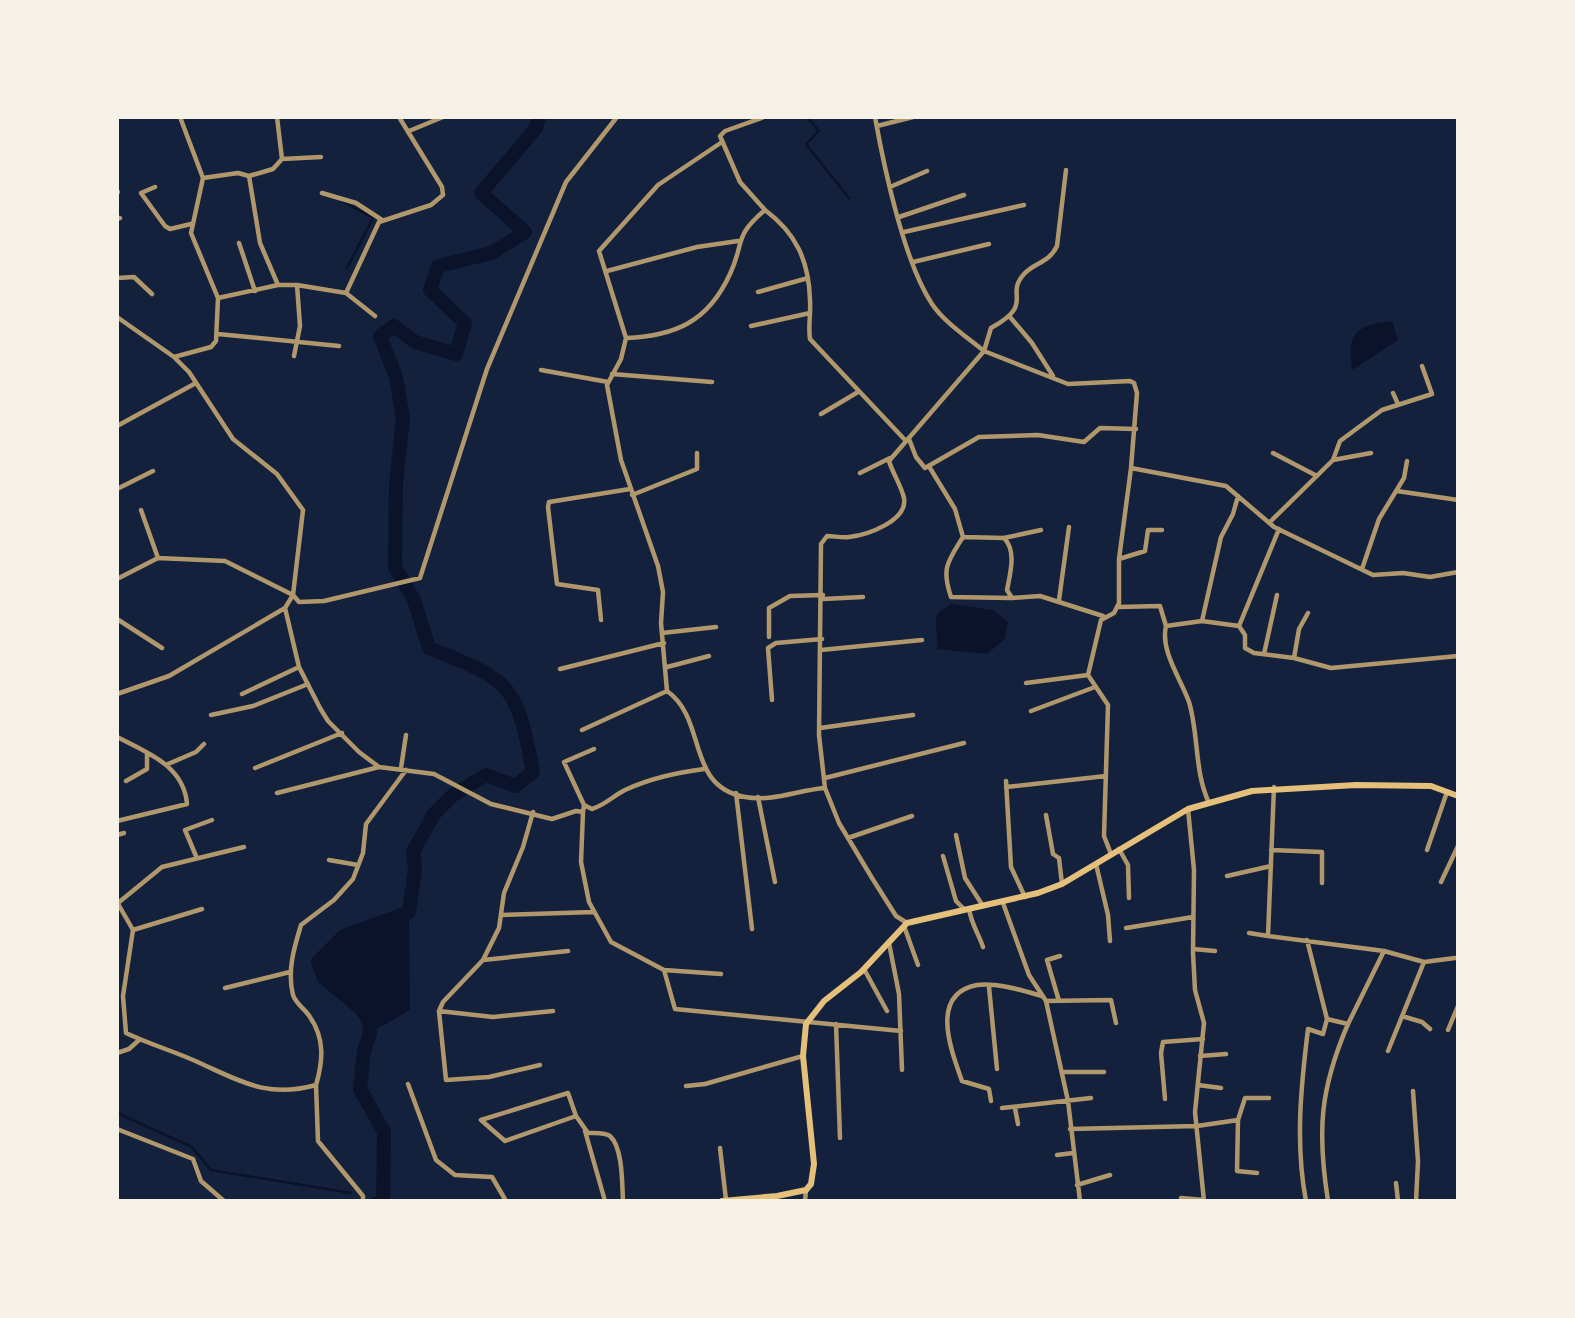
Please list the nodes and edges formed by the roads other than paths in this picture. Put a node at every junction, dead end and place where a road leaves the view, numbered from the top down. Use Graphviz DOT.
graph roads {
  1 [pos="180,117"];
  2 [pos="277,117"];
  3 [pos="399,117"];
  4 [pos="443,117"];
  5 [pos="617,117"];
  6 [pos="764,117"];
  7 [pos="875,117"];
  8 [pos="913,117"];
  9 [pos="877,126"];
  10 [pos="408,131"];
  11 [pos="722,142"];
  12 [pos="321,157"];
  13 [pos="282,159"];
  14 [pos="1066,170"];
  15 [pos="927,171"];
  16 [pos="249,176"];
  17 [pos="203,178"];
  18 [pos="155,187"];
  19 [pos="890,187"];
  20 [pos="322,193"];
  21 [pos="964,195"];
  22 [pos="1024,205"];
  23 [pos="765,210"];
  24 [pos="899,217"];
  25 [pos="382,220"];
  26 [pos="191,221"];
  27 [pos="904,232"];
  28 [pos="738,241"];
  29 [pos="239,243"];
  30 [pos="989,244"];
  31 [pos="913,262"];
  32 [pos="607,271"];
  33 [pos="117,278"];
  34 [pos="808,278"];
  35 [pos="278,285"];
  36 [pos="297,285"];
  37 [pos="255,291"];
  38 [pos="758,292"];
  39 [pos="152,293"];
  40 [pos="346,293"];
  41 [pos="218,298"];
  42 [pos="810,313"];
  43 [pos="374,316"];
  44 [pos="117,317"];
  45 [pos="1010,317"];
  46 [pos="751,326"];
  47 [pos="218,334"];
  48 [pos="626,338"];
  49 [pos="299,341"];
  50 [pos="339,346"];
  51 [pos="984,351"];
  52 [pos="294,356"];
  53 [pos="174,357"];
  54 [pos="1422,366"];
  55 [pos="541,370"];
  56 [pos="612,374"];
  57 [pos="1053,376"];
  58 [pos="608,382"];
  59 [pos="712,382"];
  60 [pos="196,383"];
  61 [pos="858,392"];
  62 [pos="1392,393"];
  63 [pos="1398,404"];
  64 [pos="821,414"];
  65 [pos="117,426"];
  66 [pos="1136,429"];
  67 [pos="908,440"];
  68 [pos="697,453"];
  69 [pos="1273,453"];
  70 [pos="1371,453"];
  71 [pos="891,457"];
  72 [pos="1333,460"];
  73 [pos="1407,461"];
  74 [pos="930,468"];
  75 [pos="1131,468"];
  76 [pos="153,471"];
  77 [pos="860,473"];
  78 [pos="1317,476"];
  79 [pos="117,489"];
  80 [pos="1397,491"];
  81 [pos="631,492"];
  82 [pos="1238,496"];
  83 [pos="1458,500"];
  84 [pos="141,510"];
  85 [pos="1269,523"];
  86 [pos="1069,527"];
  87 [pos="1279,529"];
  88 [pos="1041,530"];
  89 [pos="1162,530"];
  90 [pos="963,537"];
  91 [pos="1004,538"];
  92 [pos="158,558"];
  93 [pos="1119,559"];
  94 [pos="1362,569"];
  95 [pos="1458,572"];
  96 [pos="117,579"];
  97 [pos="293,595"];
  98 [pos="1277,595"];
  99 [pos="823,597"];
  100 [pos="863,597"];
  101 [pos="1012,598"];
  102 [pos="1059,600"];
  103 [pos="1118,607"];
  104 [pos="285,608"];
  105 [pos="1308,613"];
  106 [pos="1104,616"];
  107 [pos="117,619"];
  108 [pos="601,620"];
  109 [pos="1202,621"];
  110 [pos="1166,626"];
  111 [pos="1239,626"];
  112 [pos="716,627"];
  113 [pos="662,633"];
  114 [pos="769,637"];
  115 [pos="822,639"];
  116 [pos="922,640"];
  117 [pos="664,643"];
  118 [pos="162,648"];
  119 [pos="821,650"];
  120 [pos="1264,654"];
  121 [pos="709,656"];
  122 [pos="1458,656"];
  123 [pos="1294,658"];
  124 [pos="299,667"];
  125 [pos="667,667"];
  126 [pos="560,669"];
  127 [pos="1088,675"];
  128 [pos="1026,683"];
  129 [pos="308,684"];
  130 [pos="1095,687"];
  131 [pos="667,691"];
  132 [pos="117,694"];
  133 [pos="242,694"];
  134 [pos="772,700"];
  135 [pos="1031,711"];
  136 [pos="211,715"];
  137 [pos="913,715"];
  138 [pos="820,728"];
  139 [pos="582,730"];
  140 [pos="342,733"];
  141 [pos="406,734"];
  142 [pos="117,737"];
  143 [pos="964,743"];
  144 [pos="204,744"];
  145 [pos="594,749"];
  146 [pos="147,753"];
  147 [pos="168,764"];
  148 [pos="379,767"];
  149 [pos="255,768"];
  150 [pos="403,769"];
  151 [pos="704,769"];
  152 [pos="1105,776"];
  153 [pos="825,778"];
  154 [pos="126,781"];
  155 [pos="1274,787"];
  156 [pos="825,788"];
  157 [pos="1447,792"];
  158 [pos="277,793"];
  159 [pos="736,793"];
  160 [pos="1458,796"];
  161 [pos="758,797"];
  162 [pos="1209,803"];
  163 [pos="584,805"];
  164 [pos="1188,808"];
  165 [pos="533,812"];
  166 [pos="583,812"];
  167 [pos="912,816"];
  168 [pos="1046,816"];
  169 [pos="212,820"];
  170 [pos="117,821"];
  171 [pos="124,833"];
  172 [pos="117,835"];
  173 [pos="956,835"];
  174 [pos="848,838"];
  175 [pos="1458,846"];
  176 [pos="244,847"];
  177 [pos="1119,848"];
  178 [pos="1271,850"];
  179 [pos="1427,850"];
  180 [pos="1111,854"];
  181 [pos="196,856"];
  182 [pos="943,856"];
  183 [pos="329,860"];
  184 [pos="1096,864"];
  185 [pos="358,865"];
  186 [pos="1271,866"];
  187 [pos="1227,876"];
  188 [pos="775,882"];
  189 [pos="1441,882"];
  190 [pos="1322,883"];
  191 [pos="1062,884"];
  192 [pos="1025,897"];
  193 [pos="1129,898"];
  194 [pos="117,902"];
  195 [pos="1003,903"];
  196 [pos="984,907"];
  197 [pos="202,909"];
  198 [pos="967,910"];
  199 [pos="594,912"];
  200 [pos="500,915"];
  201 [pos="1193,917"];
  202 [pos="906,925"];
  203 [pos="1126,928"];
  204 [pos="752,929"];
  205 [pos="133,930"];
  206 [pos="1248,933"];
  207 [pos="1269,936"];
  208 [pos="1307,940"];
  209 [pos="1110,941"];
  210 [pos="889,942"];
  211 [pos="984,947"];
  212 [pos="1193,949"];
  213 [pos="568,951"];
  214 [pos="1215,951"];
  215 [pos="1384,951"];
  216 [pos="1458,951"];
  217 [pos="1060,956"];
  218 [pos="1457,958"];
  219 [pos="483,960"];
  220 [pos="1424,962"];
  221 [pos="919,965"];
  222 [pos="864,969"];
  223 [pos="664,970"];
  224 [pos="290,972"];
  225 [pos="721,975"];
  226 [pos="989,986"];
  227 [pos="225,988"];
  228 [pos="1045,998"];
  229 [pos="1059,1000"];
  230 [pos="1458,1006"];
  231 [pos="439,1011"];
  232 [pos="553,1011"];
  233 [pos="887,1011"];
  234 [pos="1402,1016"];
  235 [pos="1327,1019"];
  236 [pos="1116,1023"];
  237 [pos="806,1024"];
  238 [pos="836,1024"];
  239 [pos="1348,1024"];
  240 [pos="1430,1029"];
  241 [pos="1448,1030"];
  242 [pos="901,1031"];
  243 [pos="1203,1039"];
  244 [pos="139,1040"];
  245 [pos="1388,1051"];
  246 [pos="117,1053"];
  247 [pos="1226,1054"];
  248 [pos="803,1056"];
  249 [pos="1200,1056"];
  250 [pos="540,1065"];
  251 [pos="997,1069"];
  252 [pos="902,1070"];
  253 [pos="1062,1072"];
  254 [pos="1104,1072"];
  255 [pos="408,1084"];
  256 [pos="316,1085"];
  257 [pos="1198,1085"];
  258 [pos="686,1086"];
  259 [pos="1220,1088"];
  260 [pos="1413,1091"];
  261 [pos="1091,1098"];
  262 [pos="1269,1098"];
  263 [pos="1166,1099"];
  264 [pos="991,1101"];
  265 [pos="1068,1101"];
  266 [pos="1002,1108"];
  267 [pos="1015,1108"];
  268 [pos="576,1116"];
  269 [pos="1238,1120"];
  270 [pos="1018,1124"];
  271 [pos="1197,1126"];
  272 [pos="584,1127"];
  273 [pos="117,1129"];
  274 [pos="1070,1129"];
  275 [pos="840,1138"];
  276 [pos="720,1148"];
  277 [pos="1073,1153"];
  278 [pos="1057,1155"];
  279 [pos="1257,1173"];
  280 [pos="1110,1175"];
  281 [pos="1396,1183"];
  282 [pos="1077,1185"];
  283 [pos="806,1190"];
  284 [pos="1181,1198"];
  285 [pos="724,1200"];
  286 [pos="1204,1200"];
  287 [pos="224,1201"];
  288 [pos="363,1201"];
  289 [pos="506,1201"];
  290 [pos="605,1201"];
  291 [pos="623,1201"];
  292 [pos="805,1201"];
  293 [pos="1080,1201"];
  294 [pos="1306,1201"];
  295 [pos="1328,1201"];
  296 [pos="1398,1201"];
  297 [pos="1416,1201"];
  1 -- 17 [label="street"];
  2 -- 13 [label="street"];
  3 -- 10 [label="street"];
  4 -- 10 [label="street"];
  5 -- 97 [label="street"];
  6 -- 11 [label="street"];
  7 -- 9 [label="street"];
  8 -- 9 [label="street"];
  9 -- 19 [label="street"];
  10 -- 25 [label="street"];
  11 -- 23 [label="street"];
  11 -- 32 [label="street"];
  12 -- 13 [label="street"];
  13 -- 16 [label="street"];
  14 -- 45 [label="street"];
  15 -- 19 [label="street"];
  16 -- 17 [label="street"];
  16 -- 35 [label="street"];
  17 -- 26 [label="street"];
  18 -- 26 [label="street"];
  19 -- 24 [label="street"];
  20 -- 25 [label="street"];
  21 -- 24 [label="street"];
  22 -- 27 [label="street"];
  23 -- 28 [label="street"];
  23 -- 34 [label="street"];
  24 -- 27 [label="street"];
  25 -- 40 [label="street"];
  26 -- 41 [label="street"];
  27 -- 31 [label="street"];
  28 -- 32 [label="street"];
  28 -- 48 [label="street"];
  29 -- 37 [label="street"];
  30 -- 31 [label="street"];
  31 -- 51 [label="street"];
  32 -- 48 [label="street"];
  33 -- 39 [label="street"];
  34 -- 38 [label="street"];
  34 -- 42 [label="street"];
  35 -- 36 [label="street"];
  35 -- 37 [label="street"];
  36 -- 40 [label="street"];
  36 -- 49 [label="street"];
  37 -- 41 [label="street"];
  40 -- 43 [label="street"];
  41 -- 47 [label="street"];
  42 -- 46 [label="street"];
  42 -- 61 [label="street"];
  44 -- 53 [label="street"];
  45 -- 51 [label="street"];
  45 -- 57 [label="street"];
  47 -- 49 [label="street"];
  47 -- 53 [label="street"];
  48 -- 56 [label="street"];
  49 -- 50 [label="street"];
  49 -- 52 [label="street"];
  51 -- 57 [label="street"];
  51 -- 67 [label="street"];
  53 -- 60 [label="street"];
  54 -- 63 [label="street"];
  55 -- 58 [label="street"];
  56 -- 58 [label="street"];
  56 -- 59 [label="street"];
  57 -- 66 [label="street"];
  58 -- 81 [label="street"];
  60 -- 65 [label="street"];
  60 -- 97 [label="street"];
  61 -- 64 [label="street"];
  61 -- 67 [label="street"];
  62 -- 63 [label="street"];
  63 -- 72 [label="street"];
  66 -- 74 [label="street"];
  66 -- 75 [label="street"];
  67 -- 71 [label="street"];
  67 -- 74 [label="street"];
  68 -- 81 [label="street"];
  69 -- 78 [label="street"];
  70 -- 72 [label="street"];
  71 -- 77 [label="street"];
  71 -- 99 [label="street"];
  72 -- 78 [label="street"];
  73 -- 80 [label="street"];
  74 -- 90 [label="street"];
  75 -- 82 [label="street"];
  75 -- 93 [label="street"];
  76 -- 79 [label="street"];
  78 -- 85 [label="street"];
  80 -- 83 [label="street"];
  80 -- 94 [label="street"];
  81 -- 108 [label="street"];
  81 -- 113 [label="street"];
  82 -- 85 [label="street"];
  82 -- 109 [label="street"];
  84 -- 92 [label="street"];
  85 -- 87 [label="street"];
  86 -- 102 [label="street"];
  87 -- 94 [label="street"];
  87 -- 111 [label="street"];
  88 -- 91 [label="street"];
  89 -- 93 [label="street"];
  90 -- 91 [label="street"];
  90 -- 101 [label="street"];
  91 -- 101 [label="street"];
  92 -- 96 [label="street"];
  92 -- 97 [label="street"];
  93 -- 103 [label="street"];
  94 -- 95 [label="street"];
  97 -- 104 [label="street"];
  98 -- 120 [label="street"];
  99 -- 100 [label="street"];
  99 -- 114 [label="street"];
  99 -- 115 [label="street"];
  101 -- 102 [label="street"];
  102 -- 106 [label="street"];
  103 -- 106 [label="street"];
  103 -- 110 [label="street"];
  104 -- 124 [label="street"];
  104 -- 132 [label="street"];
  105 -- 123 [label="street"];
  106 -- 127 [label="street"];
  107 -- 118 [label="street"];
  109 -- 110 [label="street"];
  109 -- 111 [label="street"];
  110 -- 162 [label="street"];
  111 -- 120 [label="street"];
  112 -- 113 [label="street"];
  113 -- 117 [label="street"];
  115 -- 119 [label="street"];
  115 -- 134 [label="street"];
  116 -- 119 [label="street"];
  117 -- 125 [label="street"];
  117 -- 126 [label="street"];
  119 -- 138 [label="street"];
  120 -- 123 [label="street"];
  121 -- 125 [label="street"];
  122 -- 123 [label="street"];
  124 -- 129 [label="street"];
  124 -- 133 [label="street"];
  125 -- 131 [label="street"];
  127 -- 128 [label="street"];
  127 -- 130 [label="street"];
  129 -- 136 [label="street"];
  129 -- 140 [label="street"];
  130 -- 135 [label="street"];
  130 -- 152 [label="street"];
  131 -- 139 [label="street"];
  131 -- 151 [label="street"];
  137 -- 138 [label="street"];
  138 -- 153 [label="street"];
  140 -- 148 [label="street"];
  140 -- 149 [label="street"];
  141 -- 150 [label="street"];
  142 -- 146 [label="street"];
  143 -- 153 [label="street"];
  144 -- 147 [label="street"];
  145 -- 163 [label="street"];
  146 -- 147 [label="street"];
  146 -- 154 [label="street"];
  147 -- 170 [label="street"];
  148 -- 150 [label="street"];
  148 -- 158 [label="street"];
  150 -- 165 [label="street"];
  150 -- 185 [label="street"];
  151 -- 159 [label="street"];
  151 -- 163 [label="street"];
  152 -- 180 [label="street"];
  152 -- 192 [label="street"];
  153 -- 156 [label="street"];
  155 -- 157 [label="main road"];
  155 -- 162 [label="main road"];
  155 -- 178 [label="street"];
  156 -- 161 [label="street"];
  156 -- 174 [label="street"];
  157 -- 160 [label="main road"];
  157 -- 179 [label="street"];
  159 -- 161 [label="street"];
  159 -- 204 [label="street"];
  161 -- 188 [label="street"];
  162 -- 164 [label="main road"];
  163 -- 166 [label="street"];
  164 -- 177 [label="main road"];
  164 -- 201 [label="street"];
  165 -- 166 [label="street"];
  165 -- 200 [label="street"];
  166 -- 199 [label="street"];
  167 -- 174 [label="street"];
  168 -- 191 [label="street"];
  169 -- 181 [label="street"];
  171 -- 172 [label="street"];
  173 -- 196 [label="street"];
  174 -- 202 [label="street"];
  175 -- 189 [label="street"];
  176 -- 181 [label="street"];
  177 -- 180 [label="main road"];
  177 -- 193 [label="street"];
  178 -- 186 [label="street"];
  178 -- 190 [label="street"];
  180 -- 184 [label="main road"];
  181 -- 194 [label="street"];
  182 -- 198 [label="street"];
  183 -- 185 [label="street"];
  184 -- 191 [label="main road"];
  184 -- 209 [label="street"];
  185 -- 224 [label="street"];
  186 -- 187 [label="street"];
  186 -- 207 [label="street"];
  191 -- 192 [label="main road"];
  192 -- 195 [label="main road"];
  194 -- 205 [label="street"];
  195 -- 196 [label="main road"];
  195 -- 228 [label="street"];
  196 -- 198 [label="main road"];
  197 -- 205 [label="street"];
  198 -- 202 [label="main road"];
  198 -- 211 [label="street"];
  199 -- 200 [label="street"];
  199 -- 223 [label="street"];
  200 -- 219 [label="street"];
  201 -- 203 [label="street"];
  201 -- 212 [label="street"];
  202 -- 210 [label="main road"];
  202 -- 221 [label="street"];
  205 -- 244 [label="street"];
  206 -- 207 [label="street"];
  207 -- 208 [label="street"];
  208 -- 215 [label="street"];
  208 -- 235 [label="street"];
  210 -- 222 [label="main road"];
  210 -- 242 [label="street"];
  212 -- 214 [label="street"];
  212 -- 243 [label="street"];
  213 -- 219 [label="street"];
  215 -- 220 [label="street"];
  215 -- 239 [label="street"];
  216 -- 218 [label="street"];
  217 -- 229 [label="street"];
  218 -- 220 [label="street"];
  219 -- 231 [label="street"];
  220 -- 234 [label="street"];
  222 -- 233 [label="street"];
  222 -- 237 [label="main road"];
  223 -- 225 [label="street"];
  223 -- 237 [label="street"];
  224 -- 227 [label="street"];
  224 -- 256 [label="street"];
  226 -- 228 [label="street"];
  226 -- 251 [label="street"];
  226 -- 264 [label="street"];
  228 -- 229 [label="street"];
  228 -- 253 [label="street"];
  229 -- 236 [label="street"];
  230 -- 241 [label="street"];
  231 -- 232 [label="street"];
  231 -- 250 [label="street"];
  234 -- 240 [label="street"];
  234 -- 245 [label="street"];
  235 -- 239 [label="street"];
  235 -- 294 [label="street"];
  237 -- 238 [label="street"];
  237 -- 248 [label="main road"];
  238 -- 242 [label="street"];
  238 -- 275 [label="street"];
  239 -- 295 [label="street"];
  242 -- 252 [label="street"];
  243 -- 249 [label="street"];
  243 -- 263 [label="street"];
  244 -- 246 [label="street"];
  244 -- 256 [label="street"];
  247 -- 249 [label="street"];
  248 -- 258 [label="street"];
  248 -- 283 [label="main road"];
  249 -- 257 [label="street"];
  253 -- 254 [label="street"];
  253 -- 265 [label="street"];
  255 -- 289 [label="street"];
  256 -- 288 [label="street"];
  257 -- 259 [label="street"];
  257 -- 271 [label="street"];
  260 -- 297 [label="street"];
  261 -- 265 [label="street"];
  262 -- 269 [label="street"];
  265 -- 267 [label="street"];
  265 -- 274 [label="street"];
  266 -- 267 [label="street"];
  267 -- 270 [label="street"];
  268 -- 268 [label="street"];
  268 -- 272 [label="street"];
  269 -- 271 [label="street"];
  269 -- 279 [label="street"];
  271 -- 274 [label="street"];
  271 -- 286 [label="street"];
  272 -- 290 [label="street"];
  272 -- 291 [label="street"];
  273 -- 287 [label="street"];
  274 -- 277 [label="street"];
  276 -- 285 [label="street"];
  277 -- 278 [label="street"];
  277 -- 282 [label="street"];
  280 -- 282 [label="street"];
  281 -- 296 [label="street"];
  282 -- 293 [label="street"];
  283 -- 285 [label="main road"];
  283 -- 292 [label="street"];
  284 -- 286 [label="street"];
}
